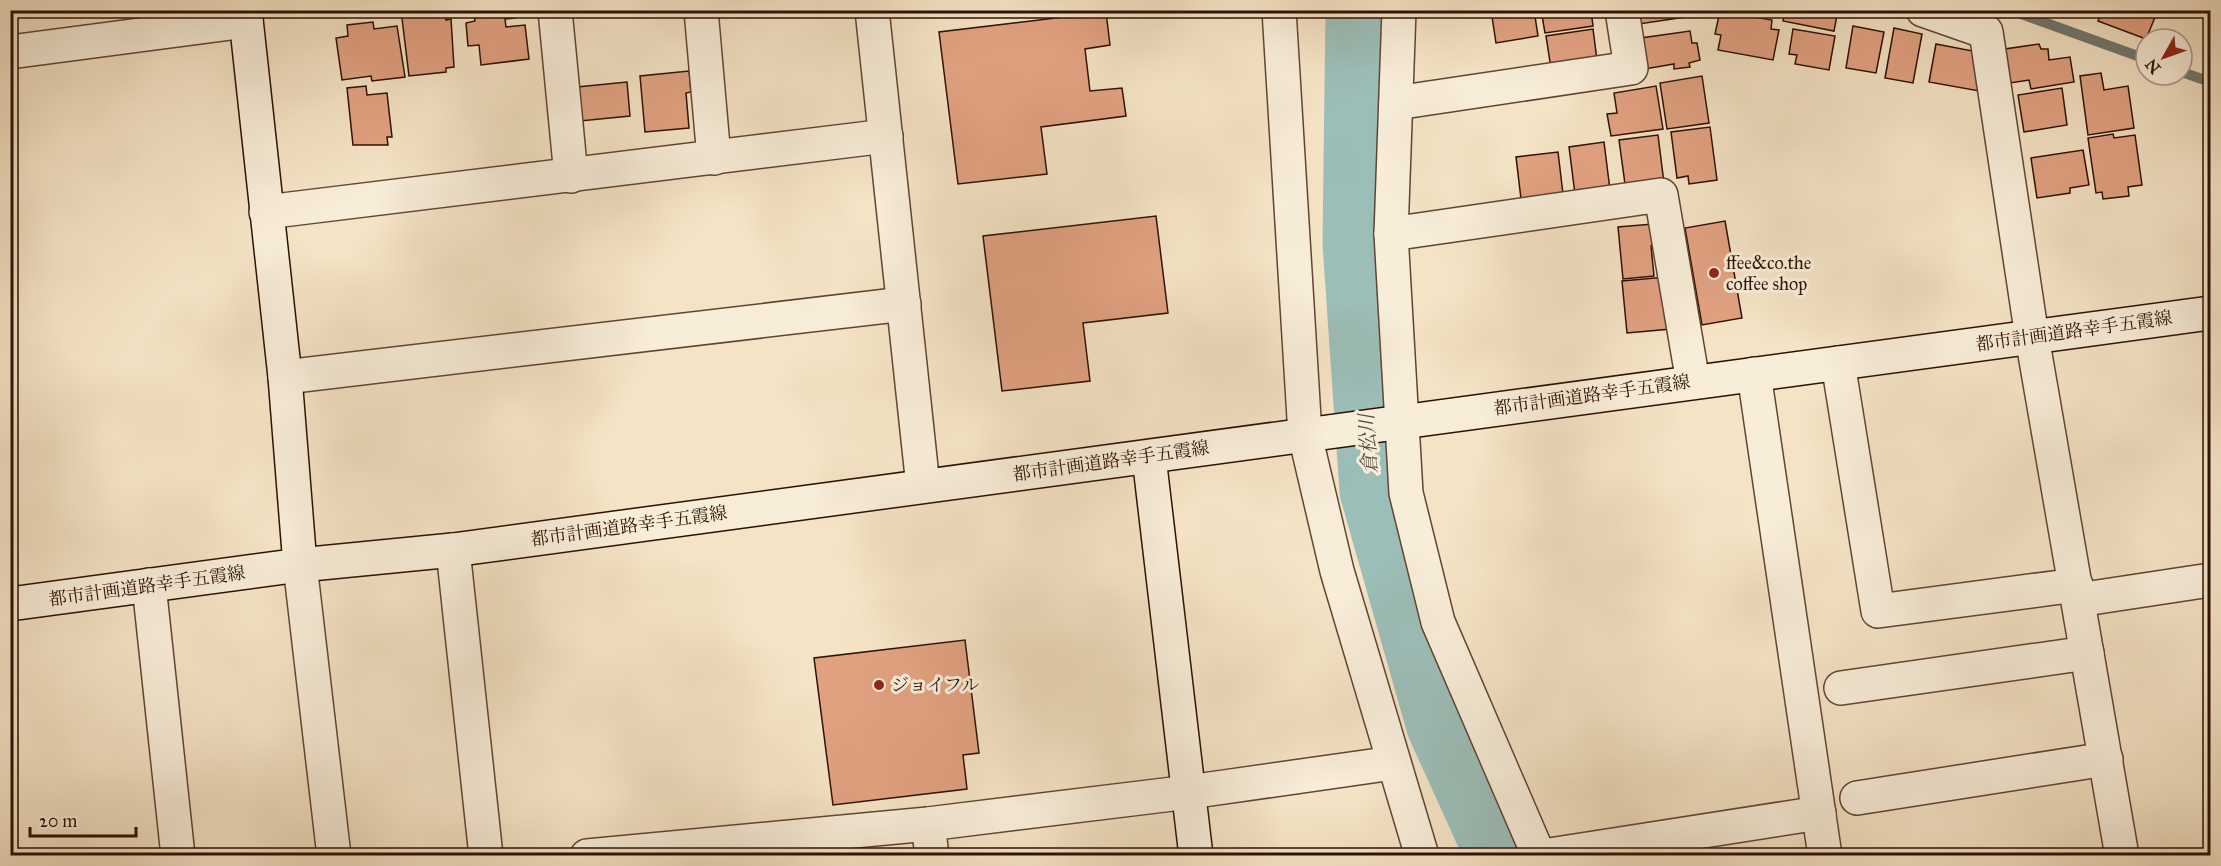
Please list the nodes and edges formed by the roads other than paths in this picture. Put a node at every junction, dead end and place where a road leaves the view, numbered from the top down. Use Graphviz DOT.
graph roads {
  1 [pos="555,10"];
  2 [pos="701,10"];
  3 [pos="872,10"];
  4 [pos="1279,10"];
  5 [pos="1399,10"];
  6 [pos="1622,10"];
  7 [pos="1923,10"];
  8 [pos="245,16"];
  9 [pos="10,52"];
  10 [pos="1395,103"];
  11 [pos="886,136"];
  12 [pos="714,158"];
  13 [pos="571,176"];
  14 [pos="266,212"];
  15 [pos="1391,234"];
  16 [pos="904,304"];
  17 [pos="2211,313"];
  18 [pos="2032,337"];
  19 [pos="1838,363"];
  20 [pos="1754,374"];
  21 [pos="285,377"];
  22 [pos="1693,382"];
  23 [pos="1393,422"];
  24 [pos="1315,433"];
  25 [pos="1149,457"];
  26 [pos="923,486"];
  27 [pos="453,550"];
  28 [pos="300,566"];
  29 [pos="2211,580"];
  30 [pos="150,585"];
  31 [pos="2077,593"];
  32 [pos="10,604"];
  33 [pos="2087,653"];
  34 [pos="1841,688"];
  35 [pos="2106,759"];
  36 [pos="1393,763"];
  37 [pos="1189,792"];
  38 [pos="1857,798"];
  39 [pos="1819,813"];
  40 [pos="930,840"];
  41 [pos="840,844"];
  42 [pos="715,850"];
  43 [pos="178,855"];
  44 [pos="334,855"];
  45 [pos="486,855"];
  46 [pos="587,855"];
  47 [pos="1196,855"];
  48 [pos="1422,855"];
  49 [pos="1541,855"];
  50 [pos="1825,855"];
  51 [pos="2122,855"];
  1 -- 13 [label="street"];
  2 -- 12 [label="street"];
  3 -- 11 [label="street"];
  4 -- 24 [label="street"];
  5 -- 10 [label="street"];
  6 -- 10 [label="street"];
  7 -- 18 [label="street"];
  8 -- 9 [label="street"];
  8 -- 14 [label="street"];
  10 -- 15 [label="street"];
  11 -- 12 [label="street"];
  11 -- 16 [label="street"];
  12 -- 13 [label="street"];
  13 -- 14 [label="street"];
  14 -- 21 [label="street"];
  15 -- 22 [label="street"];
  15 -- 23 [label="street"];
  16 -- 21 [label="street"];
  16 -- 26 [label="street"];
  17 -- 18 [label="street, 都市計画道路幸手五霞線"];
  18 -- 19 [label="street, 都市計画道路幸手五霞線"];
  18 -- 31 [label="street"];
  19 -- 20 [label="street, 都市計画道路幸手五霞線"];
  19 -- 31 [label="street"];
  20 -- 22 [label="street, 都市計画道路幸手五霞線"];
  20 -- 39 [label="street"];
  21 -- 28 [label="street"];
  22 -- 23 [label="street, 都市計画道路幸手五霞線"];
  23 -- 24 [label="street, 都市計画道路幸手五霞線"];
  23 -- 49 [label="street"];
  24 -- 25 [label="street, 都市計画道路幸手五霞線"];
  24 -- 36 [label="street"];
  25 -- 26 [label="street, 都市計画道路幸手五霞線"];
  25 -- 37 [label="street"];
  26 -- 27 [label="street, 都市計画道路幸手五霞線"];
  27 -- 28 [label="street, 都市計画道路幸手五霞線"];
  27 -- 45 [label="street"];
  28 -- 30 [label="street, 都市計画道路幸手五霞線"];
  28 -- 44 [label="street"];
  29 -- 31 [label="street"];
  30 -- 32 [label="street, 都市計画道路幸手五霞線"];
  30 -- 43 [label="street"];
  31 -- 33 [label="street"];
  33 -- 34 [label="street"];
  33 -- 35 [label="street"];
  35 -- 38 [label="street"];
  35 -- 51 [label="street"];
  36 -- 37 [label="street"];
  36 -- 48 [label="street"];
  37 -- 40 [label="street"];
  37 -- 47 [label="street"];
  39 -- 49 [label="street"];
  39 -- 50 [label="street"];
  40 -- 41 [label="street"];
  41 -- 42 [label="street"];
  42 -- 46 [label="street"];
}
